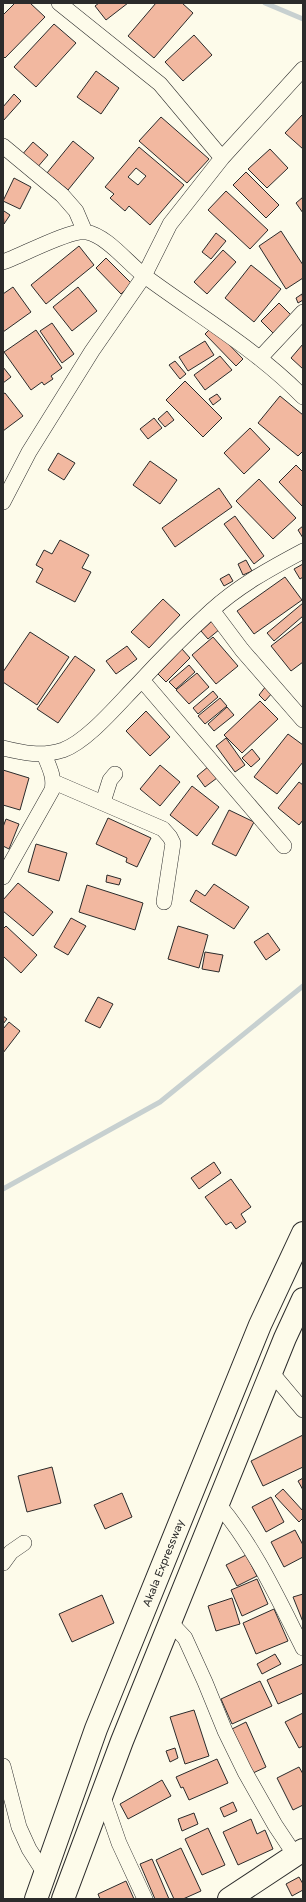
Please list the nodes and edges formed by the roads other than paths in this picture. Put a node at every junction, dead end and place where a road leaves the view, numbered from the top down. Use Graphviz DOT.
graph roads {
  1 [pos="59,3"];
  2 [pos="303,69"];
  3 [pos="3,146"];
  4 [pos="222,158"];
  5 [pos="85,232"];
  6 [pos="3,262"];
  7 [pos="144,276"];
  8 [pos="303,312"];
  9 [pos="260,358"];
  10 [pos="303,397"];
  11 [pos="3,502"];
  12 [pos="303,551"];
  13 [pos="212,610"];
  14 [pos="142,680"];
  15 [pos="303,720"];
  16 [pos="3,748"];
  17 [pos="44,754"];
  18 [pos="115,774"];
  19 [pos="54,782"];
  20 [pos="103,802"];
  21 [pos="284,846"];
  22 [pos="3,877"];
  23 [pos="164,902"];
  24 [pos="303,1233"];
  25 [pos="303,1299"];
  26 [pos="271,1372"];
  27 [pos="303,1410"];
  28 [pos="218,1504"];
  29 [pos="24,1543"];
  30 [pos="3,1563"];
  31 [pos="170,1622"];
  32 [pos="301,1640"];
  33 [pos="3,1766"];
  34 [pos="102,1794"];
  35 [pos="300,1856"];
  36 [pos="45,1874"];
  37 [pos="36,1899"];
  38 [pos="63,1899"];
  39 [pos="145,1899"];
  40 [pos="229,1899"];
  1 -- 4 [label="street"];
  2 -- 4 [label="street"];
  3 -- 5 [label="street"];
  4 -- 7 [label="street"];
  5 -- 6 [label="street"];
  5 -- 7 [label="street"];
  7 -- 9 [label="street"];
  7 -- 11 [label="street"];
  8 -- 9 [label="street"];
  9 -- 10 [label="street"];
  12 -- 13 [label="street"];
  13 -- 14 [label="street"];
  13 -- 15 [label="street"];
  14 -- 17 [label="street"];
  14 -- 21 [label="street"];
  16 -- 17 [label="street"];
  17 -- 19 [label="street"];
  18 -- 20 [label="street"];
  19 -- 20 [label="street"];
  19 -- 22 [label="street"];
  20 -- 23 [label="street"];
  24 -- 36 [label="main road, Akala Expressway"];
  25 -- 26 [label="main road"];
  26 -- 27 [label="street"];
  26 -- 28 [label="main road"];
  28 -- 31 [label="main road"];
  28 -- 32 [label="street"];
  29 -- 30 [label="street"];
  31 -- 34 [label="main road"];
  31 -- 35 [label="street"];
  33 -- 36 [label="street"];
  34 -- 38 [label="main road"];
  34 -- 39 [label="street"];
  35 -- 40 [label="main road"];
  36 -- 37 [label="main road, Akala Expressway"];
}
